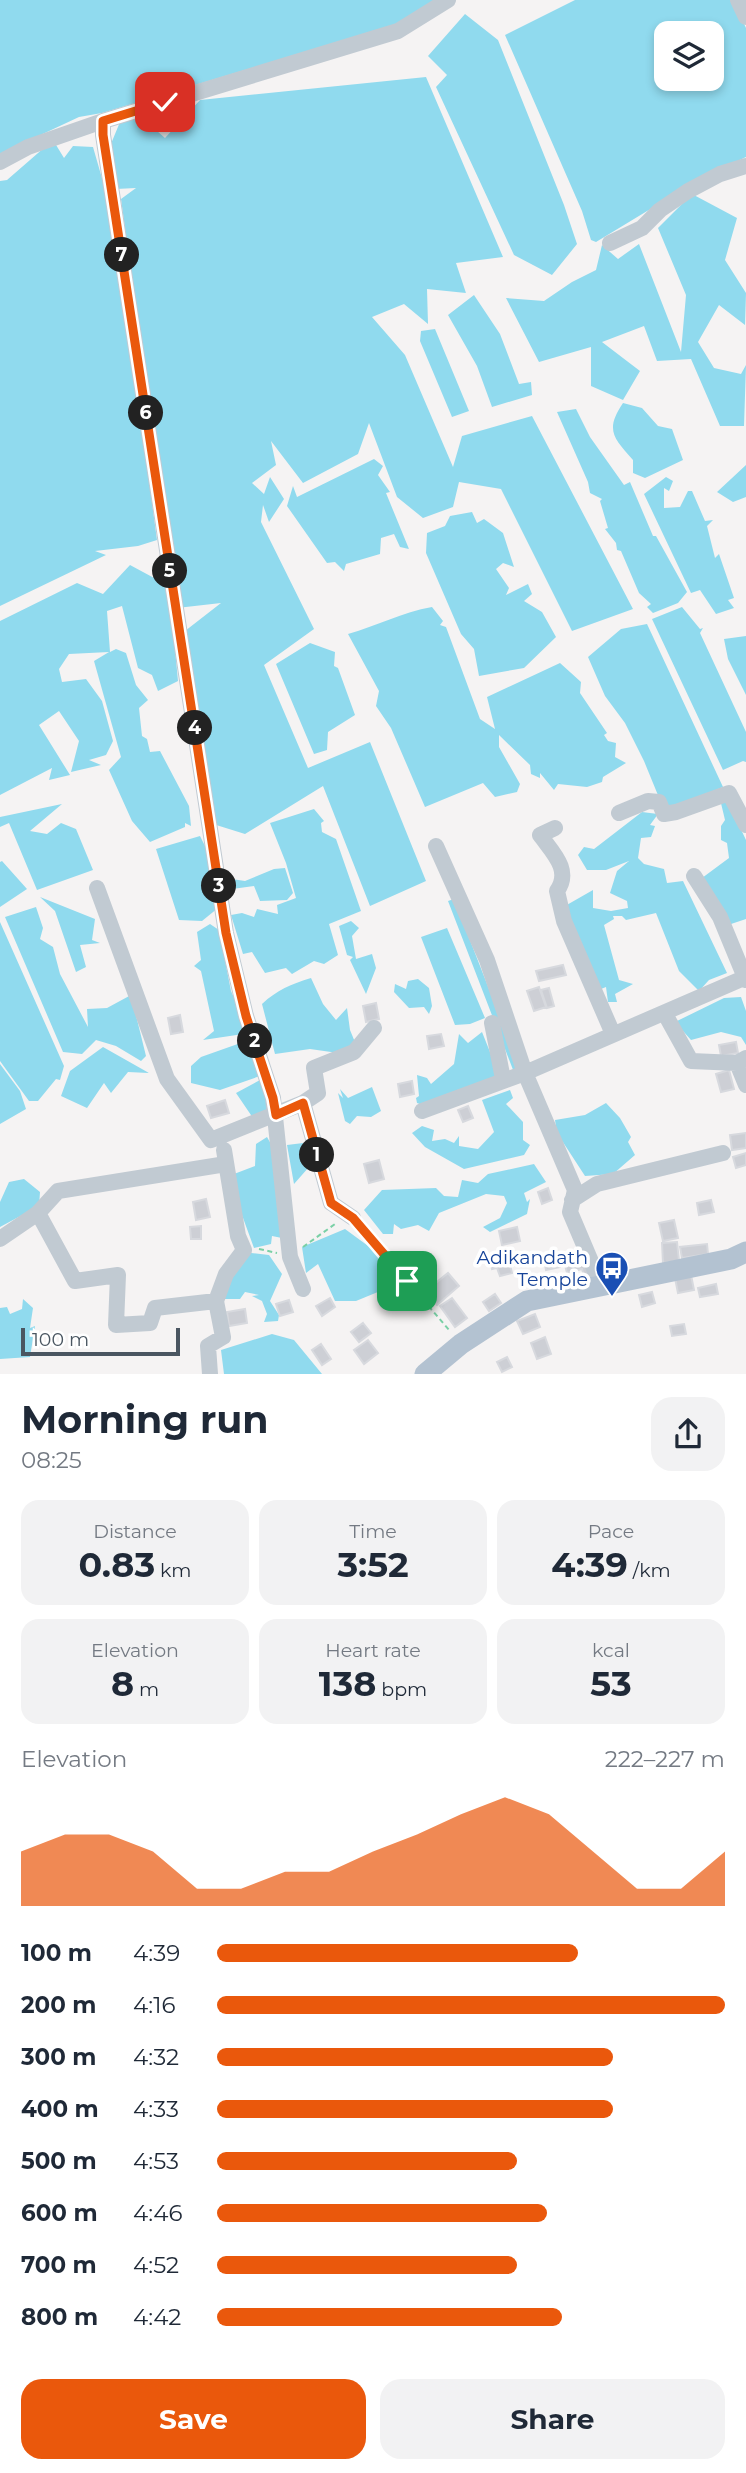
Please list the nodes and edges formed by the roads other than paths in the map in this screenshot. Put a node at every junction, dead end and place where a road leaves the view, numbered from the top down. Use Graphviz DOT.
graph roads {
  1 [pos="448,0"];
  2 [pos="738,0"];
  3 [pos="746,17"];
  4 [pos="103,121"];
  5 [pos="0,162"];
  6 [pos="746,166"];
  7 [pos="610,243"];
  8 [pos="619,813"];
  9 [pos="746,825"];
  10 [pos="555,828"];
  11 [pos="436,846"];
  12 [pos="694,876"];
  13 [pos="97,888"];
  14 [pos="746,978"];
  15 [pos="665,1014"];
  16 [pos="492,1023"];
  17 [pos="374,1028"];
  18 [pos="613,1034"];
  19 [pos="741,1060"];
  20 [pos="525,1073"];
  21 [pos="503,1079"];
  22 [pos="746,1085"];
  23 [pos="303,1103"];
  24 [pos="422,1111"];
  25 [pos="276,1115"];
  26 [pos="723,1153"];
  27 [pos="572,1200"];
  28 [pos="38,1213"];
  29 [pos="353,1218"];
  30 [pos="0,1239"];
  31 [pos="746,1252"];
  32 [pos="601,1285"];
  33 [pos="303,1289"];
  34 [pos="216,1301"];
  35 [pos="210,1374"];
  36 [pos="425,1374"];
  1 -- 4 [label="street"];
  2 -- 3 [label="street"];
  4 -- 5 [label="street"];
  4 -- 25 [label="street"];
  6 -- 7 [label="street"];
  8 -- 9 [label="street"];
  10 -- 18 [label="street"];
  11 -- 20 [label="street"];
  12 -- 14 [label="street"];
  13 -- 25 [label="street"];
  14 -- 15 [label="street"];
  15 -- 18 [label="street"];
  15 -- 19 [label="street"];
  16 -- 21 [label="street"];
  17 -- 23 [label="street"];
  18 -- 20 [label="street"];
  19 -- 22 [label="street"];
  20 -- 21 [label="street"];
  20 -- 27 [label="street"];
  21 -- 24 [label="street"];
  23 -- 25 [label="street"];
  23 -- 29 [label="street"];
  25 -- 33 [label="street"];
  26 -- 27 [label="street"];
  27 -- 32 [label="street"];
  28 -- 30 [label="street"];
  28 -- 34 [label="street"];
  28 -- 34 [label="street"];
  31 -- 32 [label="main road"];
  32 -- 36 [label="main road"];
  34 -- 35 [label="street"];
}
